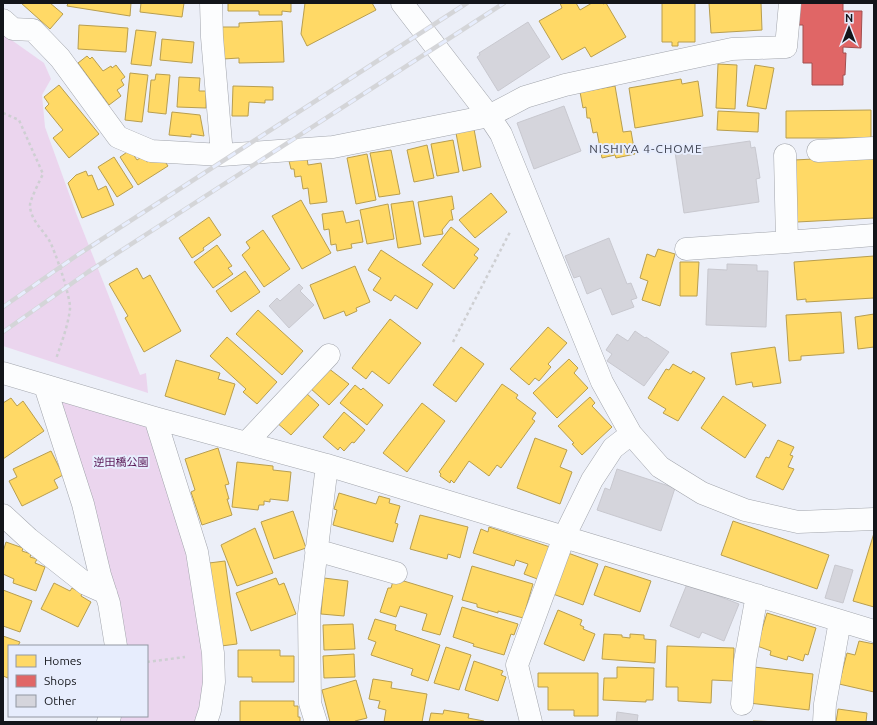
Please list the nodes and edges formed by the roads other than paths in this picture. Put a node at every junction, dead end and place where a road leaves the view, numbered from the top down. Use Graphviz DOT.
graph roads {
  1 [pos="211,3"];
  2 [pos="402,3"];
  3 [pos="790,3"];
  4 [pos="3,20"];
  5 [pos="489,116"];
  6 [pos="874,148"];
  7 [pos="818,151"];
  8 [pos="784,155"];
  9 [pos="222,156"];
  10 [pos="874,235"];
  11 [pos="787,242"];
  12 [pos="686,249"];
  13 [pos="329,356"];
  14 [pos="3,373"];
  15 [pos="45,386"];
  16 [pos="155,418"];
  17 [pos="631,434"];
  18 [pos="247,442"];
  19 [pos="327,465"];
  20 [pos="3,515"];
  21 [pos="874,520"];
  22 [pos="564,537"];
  23 [pos="316,550"];
  24 [pos="396,573"];
  25 [pos="106,593"];
  26 [pos="757,595"];
  27 [pos="840,621"];
  28 [pos="874,631"];
  29 [pos="116,645"];
  30 [pos="742,704"];
  31 [pos="206,722"];
  32 [pos="316,722"];
  33 [pos="531,722"];
  34 [pos="824,722"];
  1 -- 9 [label="street"];
  2 -- 5 [label="street"];
  3 -- 5 [label="street"];
  4 -- 9 [label="street"];
  5 -- 9 [label="street"];
  5 -- 17 [label="street"];
  6 -- 7 [label="street"];
  8 -- 11 [label="street"];
  10 -- 11 [label="street"];
  11 -- 12 [label="street"];
  13 -- 18 [label="street"];
  14 -- 15 [label="street"];
  15 -- 16 [label="street"];
  15 -- 25 [label="street"];
  16 -- 18 [label="street"];
  16 -- 31 [label="street"];
  17 -- 21 [label="street"];
  17 -- 22 [label="street"];
  18 -- 19 [label="street"];
  19 -- 22 [label="street"];
  19 -- 23 [label="street"];
  20 -- 25 [label="street"];
  22 -- 26 [label="street"];
  22 -- 33 [label="street"];
  23 -- 24 [label="street"];
  23 -- 32 [label="street"];
  25 -- 29 [label="street"];
  26 -- 27 [label="street"];
  26 -- 30 [label="street"];
  27 -- 28 [label="street"];
  27 -- 34 [label="street"];
}
